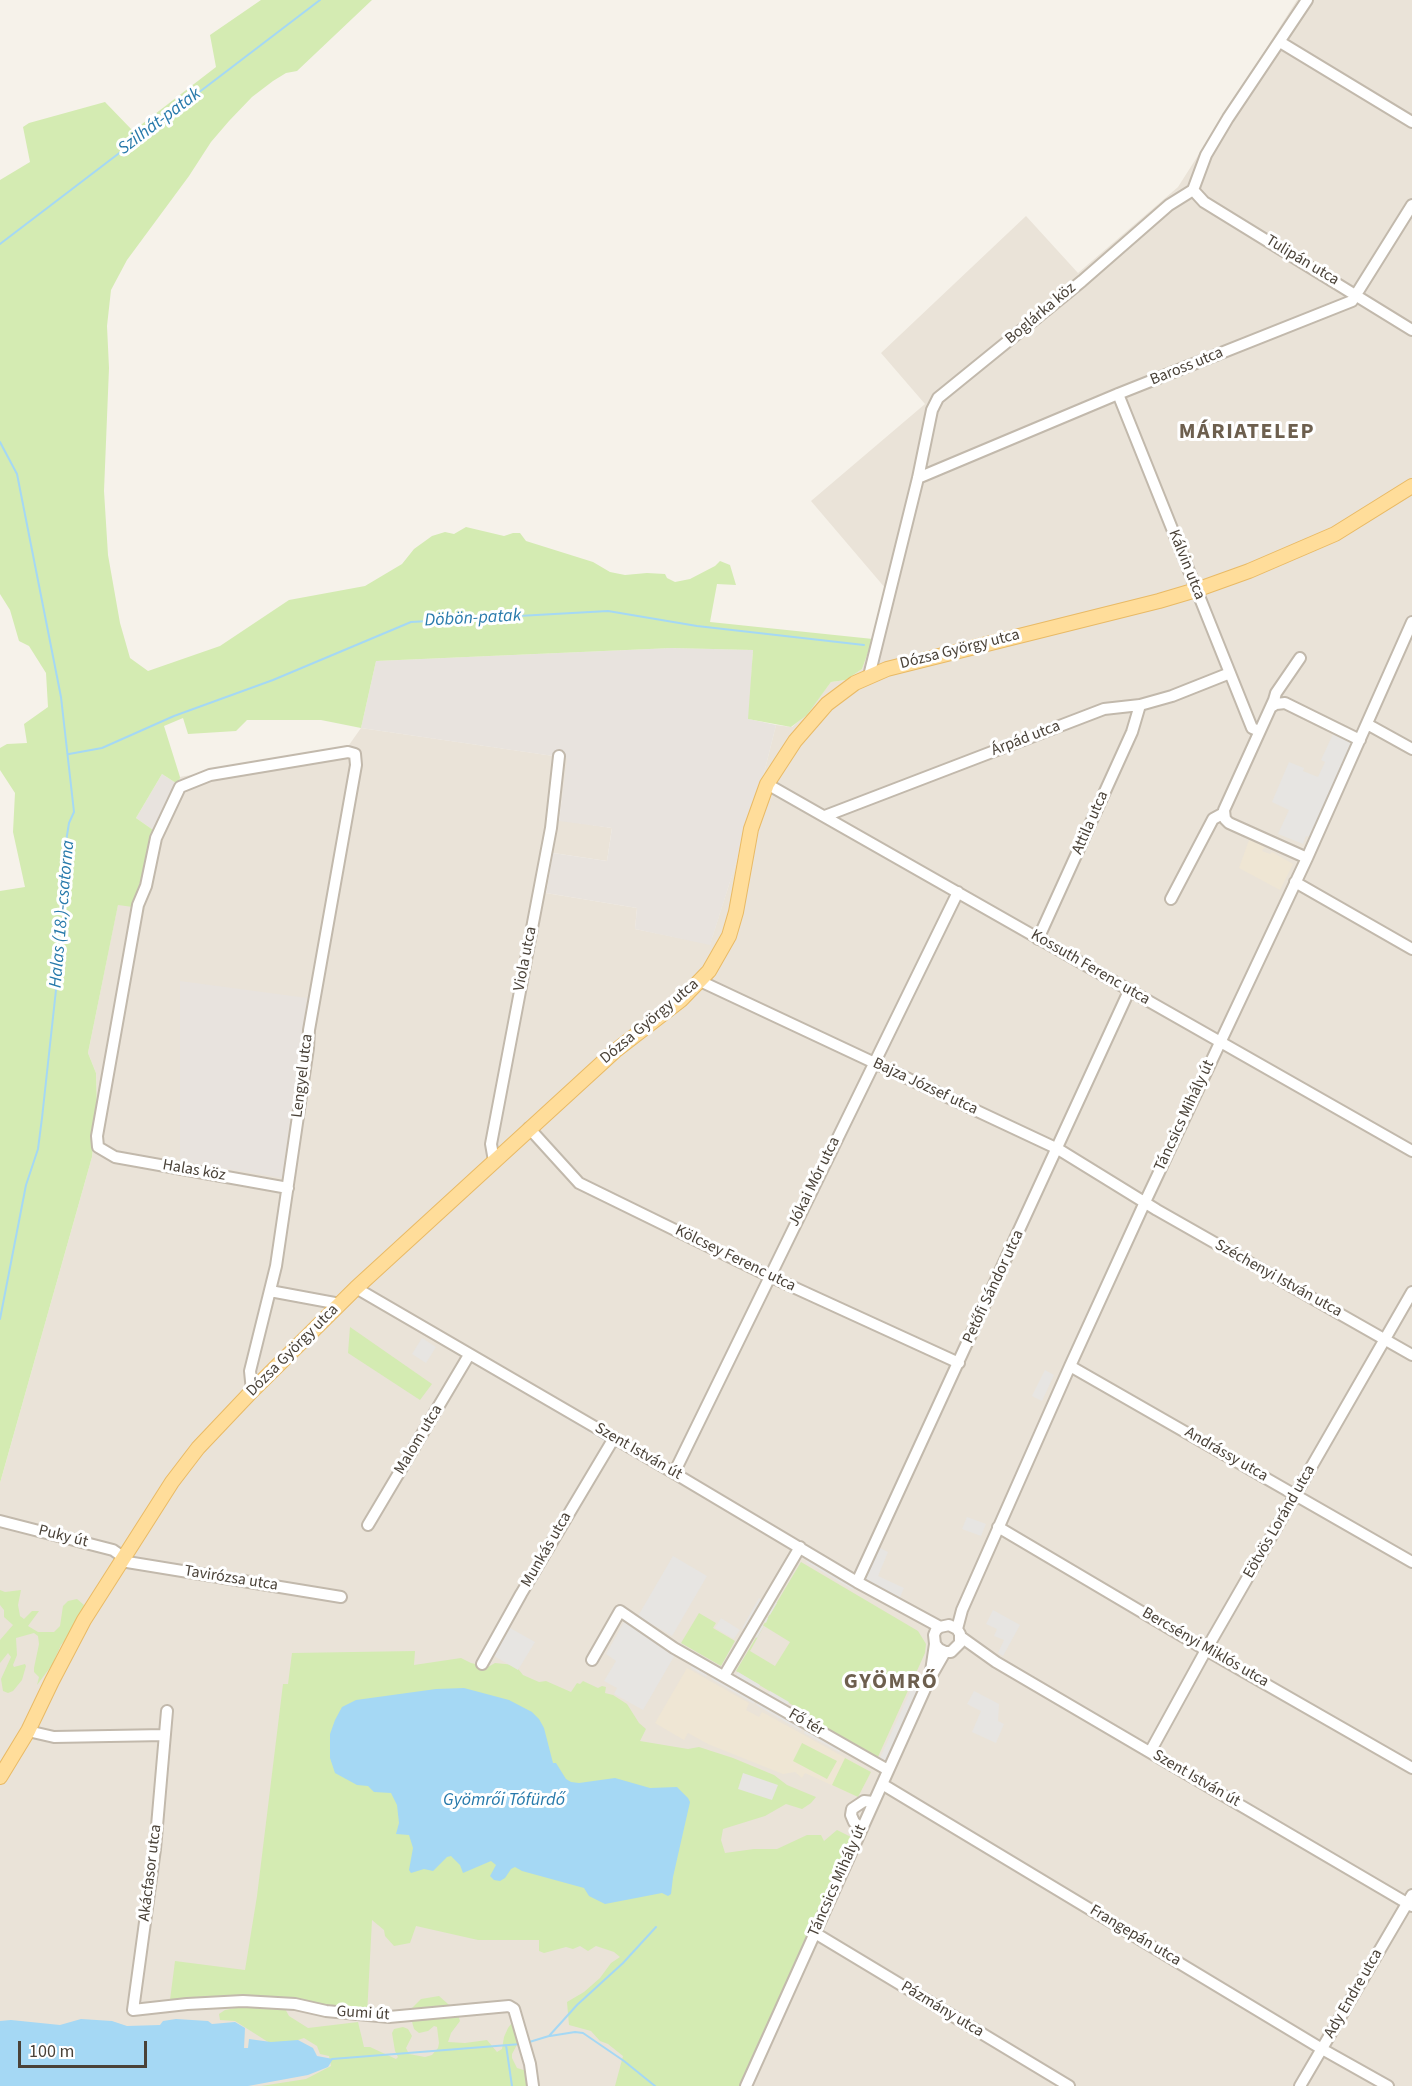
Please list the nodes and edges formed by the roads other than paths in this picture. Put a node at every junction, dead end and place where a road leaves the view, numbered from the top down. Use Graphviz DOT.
graph roads {
  1 [pos="1307,0"];
  2 [pos="1281,42"];
  3 [pos="1412,122"];
  4 [pos="1193,190"];
  5 [pos="1412,206"];
  6 [pos="1355,294"];
  7 [pos="1412,330"];
  8 [pos="1118,394"];
  9 [pos="918,477"];
  10 [pos="1412,486"];
  11 [pos="1196,590"];
  12 [pos="1412,622"];
  13 [pos="1300,658"];
  14 [pos="1230,674"];
  15 [pos="869,676"];
  16 [pos="1140,705"];
  17 [pos="1271,707"];
  18 [pos="1367,724"];
  19 [pos="1259,731"];
  20 [pos="1360,740"];
  21 [pos="1412,749"];
  22 [pos="559,756"];
  23 [pos="357,759"];
  24 [pos="767,784"];
  25 [pos="1224,813"];
  26 [pos="825,816"];
  27 [pos="1306,858"];
  28 [pos="1295,882"];
  29 [pos="958,892"];
  30 [pos="1171,899"];
  31 [pos="1038,939"];
  32 [pos="1412,949"];
  33 [pos="700,981"];
  34 [pos="1129,991"];
  35 [pos="1220,1041"];
  36 [pos="873,1063"];
  37 [pos="529,1128"];
  38 [pos="1058,1149"];
  39 [pos="1412,1151"];
  40 [pos="494,1161"];
  41 [pos="288,1188"];
  42 [pos="1145,1202"];
  43 [pos="769,1276"];
  44 [pos="356,1288"];
  45 [pos="270,1291"];
  46 [pos="1412,1292"];
  47 [pos="340,1304"];
  48 [pos="1386,1340"];
  49 [pos="469,1355"];
  50 [pos="1412,1355"];
  51 [pos="959,1363"];
  52 [pos="1070,1366"];
  53 [pos="252,1391"];
  54 [pos="614,1438"];
  55 [pos="674,1473"];
  56 [pos="1295,1494"];
  57 [pos="0,1521"];
  58 [pos="368,1525"];
  59 [pos="998,1527"];
  60 [pos="800,1547"];
  61 [pos="122,1559"];
  62 [pos="1412,1562"];
  63 [pos="857,1582"];
  64 [pos="341,1597"];
  65 [pos="946,1633"];
  66 [pos="957,1648"];
  67 [pos="1206,1650"];
  68 [pos="945,1652"];
  69 [pos="980,1652"];
  70 [pos="592,1660"];
  71 [pos="482,1664"];
  72 [pos="724,1676"];
  73 [pos="930,1677"];
  74 [pos="167,1710"];
  75 [pos="28,1731"];
  76 [pos="165,1735"];
  77 [pos="1150,1752"];
  78 [pos="1412,1768"];
  79 [pos="888,1770"];
  80 [pos="0,1777"];
  81 [pos="882,1784"];
  82 [pos="873,1802"];
  83 [pos="861,1828"];
  84 [pos="1410,1901"];
  85 [pos="815,1933"];
  86 [pos="133,2010"];
  87 [pos="1322,2049"];
  88 [pos="533,2086"];
  89 [pos="746,2086"];
  90 [pos="1069,2086"];
  91 [pos="1300,2086"];
  92 [pos="1388,2086"];
  1 -- 2 [label="street"];
  2 -- 3 [label="street"];
  2 -- 4 [label="street"];
  4 -- 6 [label="street, Tulipán utca"];
  4 -- 9 [label="street, Boglárka köz"];
  5 -- 6 [label="street, Baross utca"];
  6 -- 7 [label="street, Tulipán utca"];
  6 -- 8 [label="street, Baross utca"];
  8 -- 9 [label="street, Baross utca"];
  8 -- 11 [label="street, Kálvin utca"];
  9 -- 15 [label="street, Boglárka köz"];
  10 -- 11 [label="main road, Dózsa György utca"];
  11 -- 14 [label="street, Kálvin utca"];
  11 -- 15 [label="main road, Dózsa György utca"];
  12 -- 18 [label="street, Táncsics Mihály út"];
  13 -- 17 [label="street"];
  14 -- 16 [label="street, Árpád utca"];
  14 -- 19 [label="street, Kálvin utca"];
  15 -- 24 [label="main road, Dózsa György utca"];
  16 -- 26 [label="street, Árpád utca"];
  16 -- 31 [label="street, Attila utca"];
  17 -- 19 [label="street"];
  17 -- 20 [label="street"];
  18 -- 20 [label="street, Táncsics Mihály út"];
  18 -- 21 [label="street"];
  19 -- 25 [label="street"];
  20 -- 27 [label="street, Táncsics Mihály út"];
  22 -- 40 [label="street, Viola utca"];
  23 -- 41 [label="street, Lengyel utca"];
  23 -- 41 [label="street, Halas köz"];
  24 -- 26 [label="street, Kossuth Ferenc utca"];
  24 -- 33 [label="main road, Dózsa György utca"];
  25 -- 27 [label="street"];
  25 -- 30 [label="street"];
  26 -- 29 [label="street, Kossuth Ferenc utca"];
  27 -- 28 [label="street, Táncsics Mihály út"];
  28 -- 32 [label="street"];
  28 -- 35 [label="street, Táncsics Mihály út"];
  29 -- 31 [label="street, Kossuth Ferenc utca"];
  29 -- 36 [label="street, Jókai Mór utca"];
  31 -- 34 [label="street, Kossuth Ferenc utca"];
  33 -- 36 [label="street, Bajza József utca"];
  33 -- 37 [label="main road, Dózsa György utca"];
  34 -- 35 [label="street, Kossuth Ferenc utca"];
  34 -- 38 [label="street, Petőfi Sándor utca"];
  35 -- 39 [label="street, Kossuth Ferenc utca"];
  35 -- 42 [label="street, Táncsics Mihály út"];
  36 -- 38 [label="street, Bajza József utca"];
  36 -- 43 [label="street, Jókai Mór utca"];
  37 -- 40 [label="main road, Dózsa György utca"];
  37 -- 43 [label="street, Kölcsey Ferenc utca"];
  38 -- 42 [label="street, Bajza József utca"];
  38 -- 51 [label="street, Petőfi Sándor utca"];
  40 -- 44 [label="main road, Dózsa György utca"];
  41 -- 45 [label="street, Lengyel utca"];
  42 -- 48 [label="street, Széchenyi István utca"];
  42 -- 52 [label="street, Táncsics Mihály út"];
  43 -- 51 [label="street, Kölcsey Ferenc utca"];
  43 -- 55 [label="street, Jókai Mór utca"];
  44 -- 47 [label="main road, Dózsa György utca"];
  44 -- 49 [label="street, Szent István út"];
  45 -- 47 [label="street"];
  45 -- 53 [label="street, Lengyel utca"];
  46 -- 48 [label="street, Eötvös Loránd utca"];
  47 -- 53 [label="main road, Dózsa György utca"];
  48 -- 50 [label="street, Széchenyi István utca"];
  48 -- 56 [label="street, Eötvös Loránd utca"];
  49 -- 54 [label="street, Szent István út"];
  49 -- 58 [label="street, Malom utca"];
  51 -- 63 [label="street, Petőfi Sándor utca"];
  52 -- 56 [label="street, Andrássy utca"];
  52 -- 59 [label="street, Táncsics Mihály út"];
  53 -- 61 [label="main road, Dózsa György utca"];
  54 -- 55 [label="street, Szent István út"];
  54 -- 71 [label="street, Munkás utca"];
  55 -- 60 [label="street, Szent István út"];
  56 -- 62 [label="street, Andrássy utca"];
  56 -- 67 [label="street, Eötvös Loránd utca"];
  57 -- 61 [label="street, Puky út"];
  59 -- 65 [label="street, Táncsics Mihály út"];
  59 -- 67 [label="street, Bercsényi Miklós utca"];
  60 -- 63 [label="street, Szent István út"];
  60 -- 72 [label="street"];
  61 -- 64 [label="street, Tavirózsa utca"];
  61 -- 75 [label="main road, Dózsa György utca"];
  63 -- 65 [label="street, Szent István út"];
  65 -- 66 [label="street"];
  65 -- 68 [label="street"];
  65 -- 69 [label="street, Szent István út"];
  65 -- 73 [label="street, Táncsics Mihály út"];
  66 -- 68 [label="street"];
  66 -- 69 [label="street, Szent István út"];
  67 -- 77 [label="street, Eötvös Loránd utca"];
  67 -- 78 [label="street, Bercsényi Miklós utca"];
  68 -- 73 [label="street, Táncsics Mihály út"];
  69 -- 77 [label="street, Szent István út"];
  70 -- 72 [label="street, Fő tér"];
  72 -- 79 [label="street, Fő tér"];
  73 -- 79 [label="street, Táncsics Mihály út"];
  74 -- 76 [label="street, Akácfasor utca"];
  75 -- 76 [label="street"];
  75 -- 80 [label="main road, Dózsa György utca"];
  76 -- 86 [label="street, Akácfasor utca"];
  77 -- 84 [label="street, Szent István út"];
  79 -- 81 [label="street, Táncsics Mihály út"];
  81 -- 82 [label="street, Táncsics Mihály út"];
  81 -- 87 [label="street, Frangepán utca"];
  82 -- 83 [label="street, Táncsics Mihály út"];
  82 -- 83 [label="street"];
  83 -- 85 [label="street, Táncsics Mihály út"];
  84 -- 87 [label="street, Ady Endre utca"];
  85 -- 89 [label="street, Táncsics Mihály út"];
  85 -- 90 [label="street, Pázmány utca"];
  86 -- 88 [label="street, Gumi út"];
  87 -- 91 [label="street, Ady Endre utca"];
  87 -- 92 [label="street, Frangepán utca"];
}
